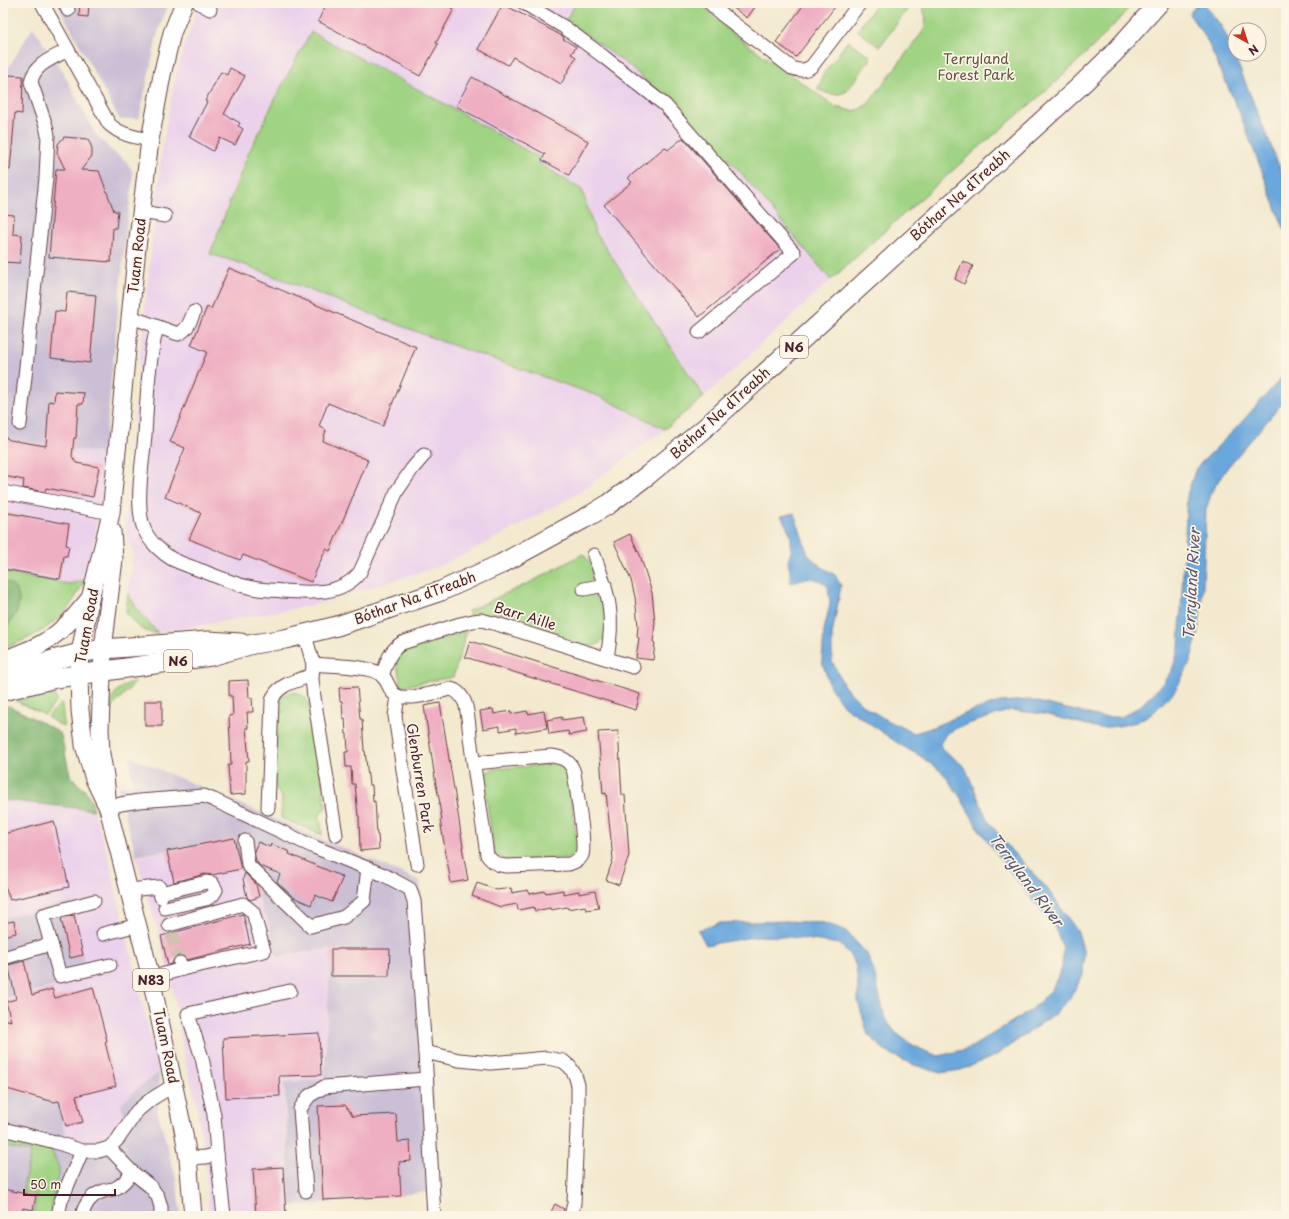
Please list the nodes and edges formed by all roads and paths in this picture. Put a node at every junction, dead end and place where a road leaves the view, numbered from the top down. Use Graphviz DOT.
graph roads {
  1 [pos="42,3"];
  2 [pos="184,3"];
  3 [pos="524,3"];
  4 [pos="710,3"];
  5 [pos="860,3"];
  6 [pos="1159,3"];
  7 [pos="68,50"];
  8 [pos="150,140"];
  9 [pos="141,212"];
  10 [pos="165,216"];
  11 [pos="194,312"];
  12 [pos="131,317"];
  13 [pos="157,327"];
  14 [pos="699,332"];
  15 [pos="20,424"];
  16 [pos="424,455"];
  17 [pos="3,492"];
  18 [pos="111,513"];
  19 [pos="594,555"];
  20 [pos="605,585"];
  21 [pos="584,589"];
  22 [pos="92,595"];
  23 [pos="305,634"];
  24 [pos="253,644"];
  25 [pos="103,649"];
  26 [pos="80,653"];
  27 [pos="608,658"];
  28 [pos="3,662"];
  29 [pos="633,666"];
  30 [pos="312,670"];
  31 [pos="102,672"];
  32 [pos="3,673"];
  33 [pos="79,675"];
  34 [pos="382,676"];
  35 [pos="3,691"];
  36 [pos="398,697"];
  37 [pos="474,762"];
  38 [pos="108,808"];
  39 [pos="268,808"];
  40 [pos="336,835"];
  41 [pos="245,841"];
  42 [pos="417,864"];
  43 [pos="368,868"];
  44 [pos="129,890"];
  45 [pos="160,893"];
  46 [pos="94,901"];
  47 [pos="165,908"];
  48 [pos="138,925"];
  49 [pos="102,934"];
  50 [pos="51,944"];
  51 [pos="3,958"];
  52 [pos="110,965"];
  53 [pos="151,978"];
  54 [pos="290,991"];
  55 [pos="425,1052"];
  56 [pos="426,1079"];
  57 [pos="174,1085"];
  58 [pos="3,1129"];
  59 [pos="109,1148"];
  60 [pos="82,1151"];
  61 [pos="218,1154"];
  62 [pos="188,1158"];
  63 [pos="132,1172"];
  64 [pos="306,1191"];
  65 [pos="58,1216"];
  66 [pos="82,1216"];
  67 [pos="161,1216"];
  68 [pos="193,1216"];
  69 [pos="224,1216"];
  70 [pos="434,1216"];
  71 [pos="571,1216"];
  1 -- 7 [label="street"];
  2 -- 8 [label="main road, Tuam Road"];
  3 -- 14 [label="street"];
  4 -- 5 [label="street"];
  6 -- 23 [label="highway, Bóthar Na dTreabh / N6"];
  7 -- 8 [label="street"];
  7 -- 15 [label="street"];
  8 -- 9 [label="main road, Tuam Road"];
  9 -- 10 [label="street"];
  9 -- 12 [label="main road, Tuam Road"];
  11 -- 13 [label="street"];
  12 -- 13 [label="street"];
  12 -- 18 [label="main road, Tuam Road"];
  13 -- 16 [label="street"];
  17 -- 18 [label="street"];
  18 -- 22 [label="main road, Tuam Road"];
  18 -- 25 [label="main road, Tuam Road"];
  19 -- 20 [label="street"];
  20 -- 21 [label="street"];
  20 -- 27 [label="street"];
  22 -- 26 [label="main road, Tuam Road"];
  22 -- 28 [label="main road"];
  23 -- 24 [label="highway, Bóthar Na dTreabh / N6"];
  23 -- 30 [label="street"];
  24 -- 25 [label="highway, Bóthar Na dTreabh / N6"];
  24 -- 31 [label="highway, Bóthar Na dTreabh / N6"];
  25 -- 26 [label="highway, Bóthar Na dTreabh / N6"];
  25 -- 31 [label="main road, Tuam Road / N83"];
  26 -- 32 [label="highway, Bóthar Na dTreabh / N6"];
  26 -- 33 [label="main road, Tuam Road / N83"];
  27 -- 29 [label="street, Barr Aille"];
  27 -- 34 [label="street, Barr Aille"];
  30 -- 34 [label="street"];
  30 -- 39 [label="street"];
  30 -- 40 [label="street"];
  31 -- 33 [label="highway, Bóthar Na dTreabh / N6"];
  31 -- 38 [label="main road, Tuam Road / N83"];
  33 -- 35 [label="highway, Bóthar Na dTreabh / N6"];
  33 -- 38 [label="main road, Tuam Road / N83"];
  34 -- 36 [label="street"];
  36 -- 37 [label="street"];
  36 -- 42 [label="street, Glenburren Park"];
  37 -- 37 [label="street"];
  38 -- 43 [label="street"];
  38 -- 44 [label="main road, Tuam Road / N83"];
  41 -- 43 [label="street"];
  43 -- 55 [label="street"];
  44 -- 45 [label="street"];
  44 -- 48 [label="main road, Tuam Road / N83"];
  45 -- 47 [label="street"];
  45 -- 47 [label="street"];
  46 -- 50 [label="street"];
  47 -- 53 [label="street"];
  48 -- 49 [label="street"];
  48 -- 53 [label="main road, Tuam Road / N83"];
  50 -- 51 [label="street"];
  50 -- 52 [label="street"];
  53 -- 57 [label="main road, Tuam Road / N83"];
  54 -- 61 [label="street"];
  55 -- 56 [label="street"];
  55 -- 71 [label="street"];
  56 -- 64 [label="street"];
  56 -- 70 [label="street"];
  57 -- 59 [label="street"];
  57 -- 62 [label="main road, Tuam Road / N83"];
  58 -- 60 [label="street"];
  59 -- 60 [label="street"];
  59 -- 63 [label="street"];
  60 -- 65 [label="street"];
  61 -- 62 [label="street"];
  61 -- 69 [label="street"];
  62 -- 68 [label="main road, Tuam Road / N83"];
  63 -- 66 [label="street"];
  63 -- 67 [label="street"];
}
